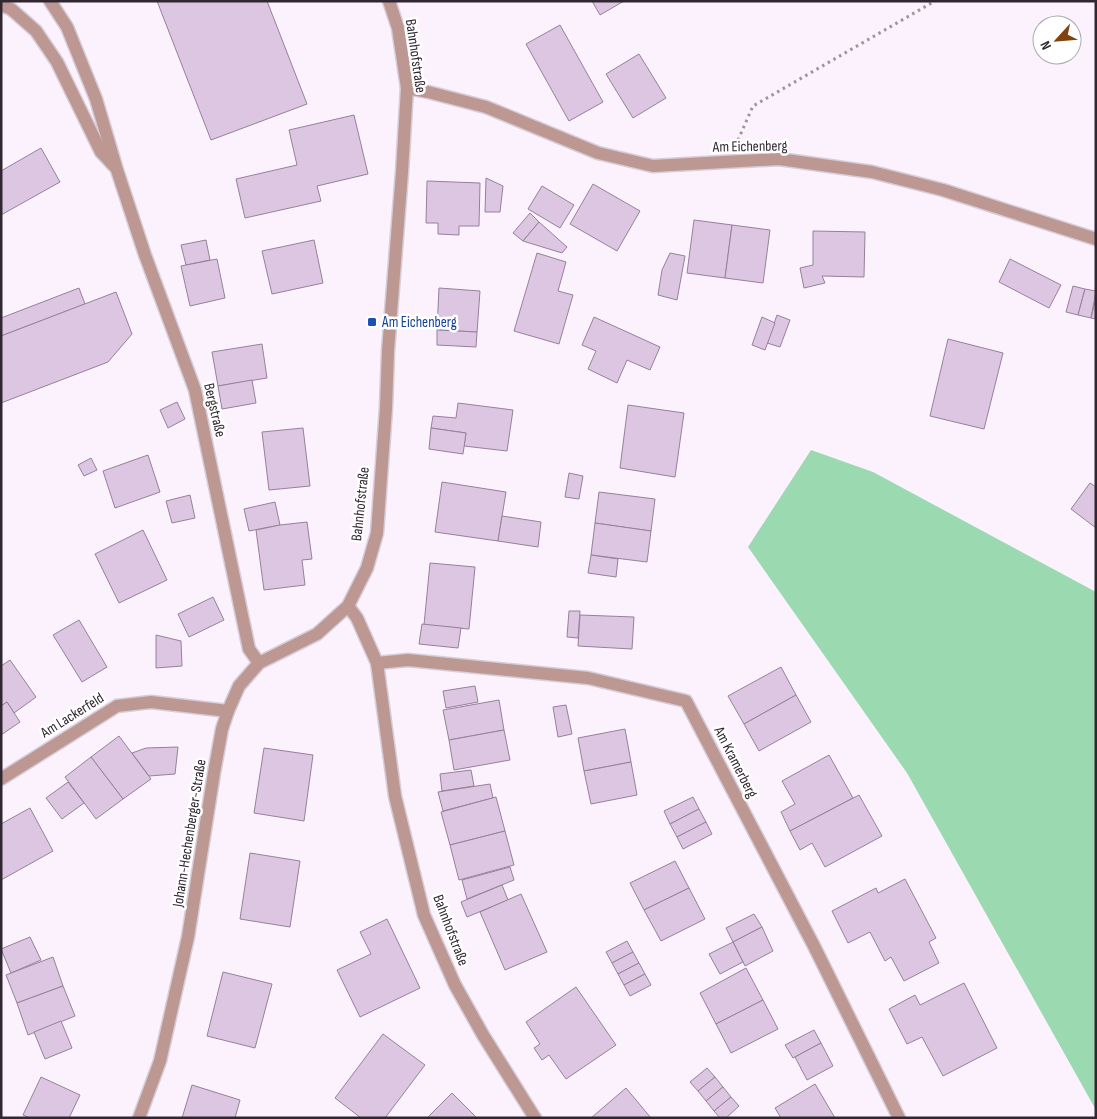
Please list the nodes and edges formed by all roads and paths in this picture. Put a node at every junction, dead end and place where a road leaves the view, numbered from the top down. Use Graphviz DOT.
graph roads {
  1 [pos="50,1"];
  2 [pos="389,1"];
  3 [pos="935,1"];
  4 [pos="1,5"];
  5 [pos="406,88"];
  6 [pos="729,162"];
  7 [pos="117,170"];
  8 [pos="1096,239"];
  9 [pos="348,606"];
  10 [pos="259,663"];
  11 [pos="377,663"];
  12 [pos="228,711"];
  13 [pos="1,779"];
  14 [pos="140,1118"];
  15 [pos="535,1118"];
  16 [pos="899,1118"];
  1 -- 7 [label="street, Bergstraße"];
  2 -- 5 [label="street, Bahnhofstraße"];
  3 -- 6 [label="path"];
  4 -- 7 [label="street, Bergstraße"];
  5 -- 6 [label="street, Am Eichenberg"];
  5 -- 9 [label="street, Bahnhofstraße"];
  6 -- 8 [label="street, Am Eichenberg"];
  7 -- 10 [label="street, Bergstraße"];
  9 -- 10 [label="street, Johann-Hechenberger-Straße"];
  9 -- 11 [label="street, Bahnhofstraße"];
  10 -- 12 [label="street, Johann-Hechenberger-Straße"];
  11 -- 15 [label="street, Bahnhofstraße"];
  11 -- 16 [label="street, Am Kramerberg"];
  12 -- 13 [label="street, Am Lackerfeld"];
  12 -- 14 [label="street, Johann-Hechenberger-Straße"];
}
